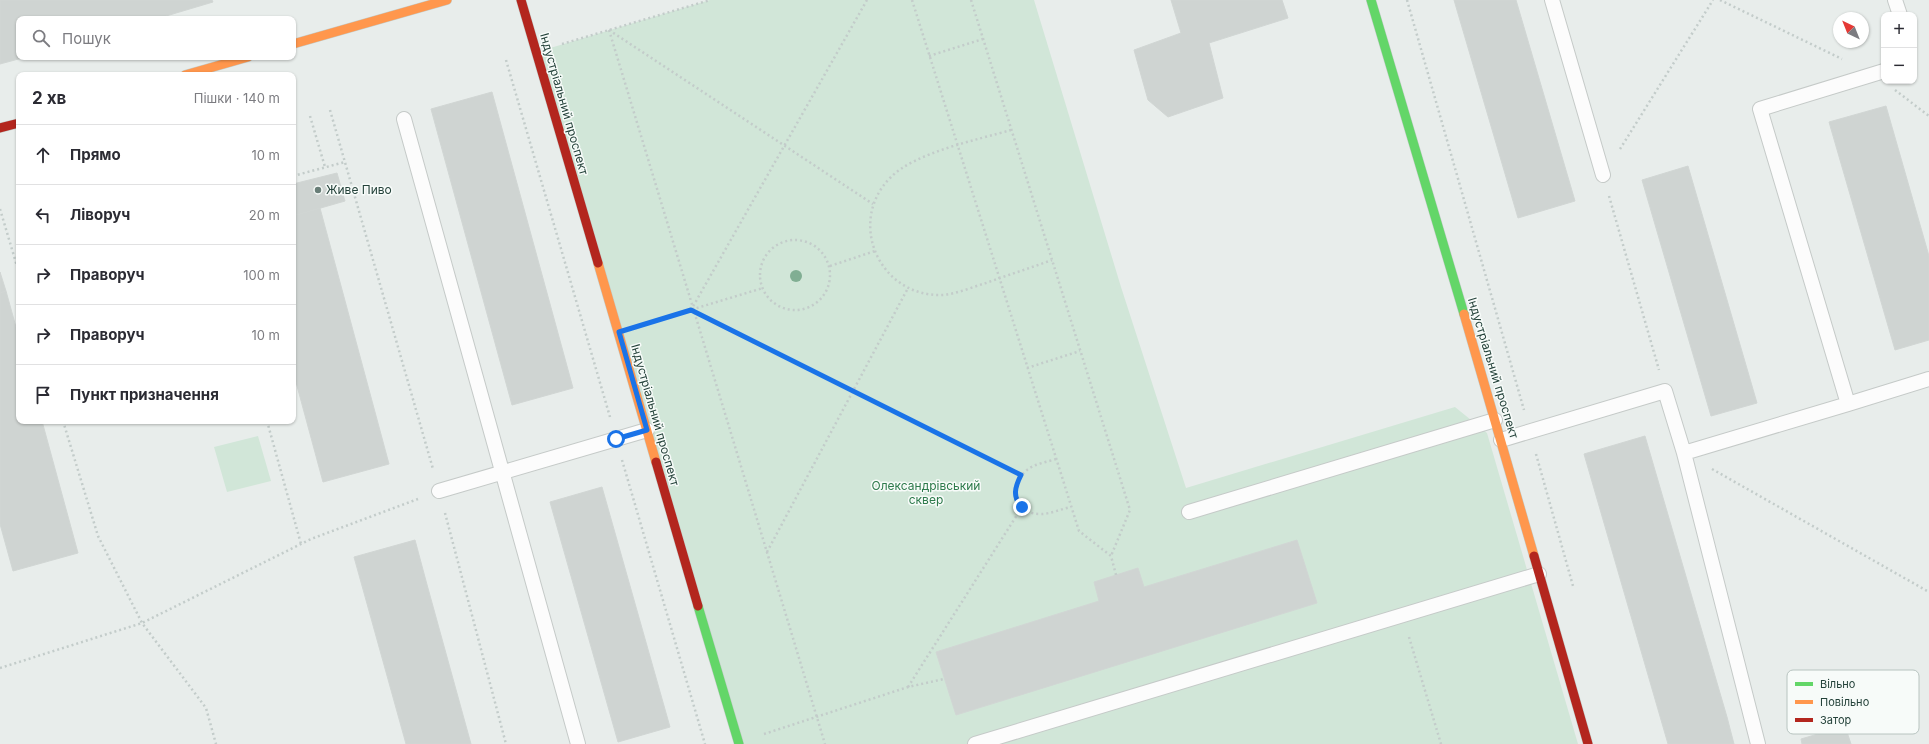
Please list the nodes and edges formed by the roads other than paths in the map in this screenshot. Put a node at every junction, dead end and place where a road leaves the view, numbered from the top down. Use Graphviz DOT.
graph roads {
  1 [pos="447,0"];
  2 [pos="521,0"];
  3 [pos="1371,0"];
  4 [pos="1552,0"];
  5 [pos="1895,0"];
  6 [pos="1899,12"];
  7 [pos="296,43"];
  8 [pos="238,60"];
  9 [pos="196,72"];
  10 [pos="1879,73"];
  11 [pos="404,119"];
  12 [pos="16,123"];
  13 [pos="0,128"];
  14 [pos="1603,175"];
  15 [pos="1929,379"];
  16 [pos="1848,404"];
  17 [pos="1495,420"];
  18 [pos="647,430"];
  19 [pos="1502,440"];
  20 [pos="1684,453"];
  21 [pos="503,472"];
  22 [pos="439,491"];
  23 [pos="1189,512"];
  24 [pos="1539,574"];
  25 [pos="737,743"];
  26 [pos="578,744"];
  27 [pos="975,744"];
  28 [pos="1588,744"];
  29 [pos="1758,744"];
  1 -- 7 [label="street"];
  2 -- 18 [label="street, Індустріальний проспект"];
  3 -- 17 [label="street, Індустріальний проспект"];
  4 -- 14 [label="lane"];
  5 -- 6 [label="lane"];
  8 -- 9 [label="street"];
  10 -- 16 [label="lane"];
  11 -- 21 [label="lane"];
  12 -- 13 [label="street"];
  15 -- 16 [label="lane"];
  16 -- 20 [label="lane"];
  17 -- 19 [label="street, Індустріальний проспект"];
  17 -- 23 [label="lane"];
  18 -- 21 [label="lane"];
  18 -- 25 [label="street, Індустріальний проспект"];
  19 -- 20 [label="lane"];
  19 -- 24 [label="street, Індустріальний проспект"];
  20 -- 29 [label="lane"];
  21 -- 22 [label="lane"];
  21 -- 26 [label="lane"];
  24 -- 27 [label="lane"];
  24 -- 28 [label="street, Індустріальний проспект"];
}
